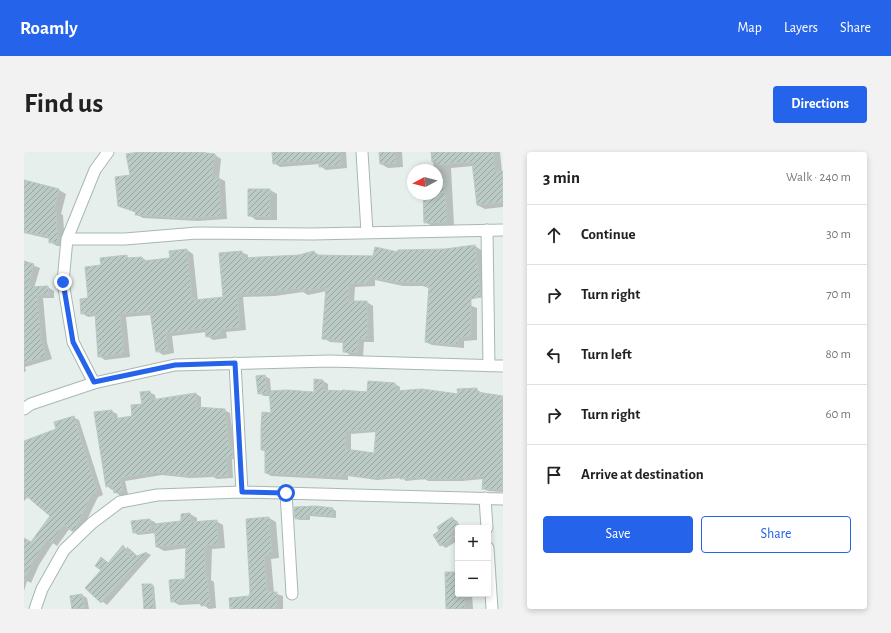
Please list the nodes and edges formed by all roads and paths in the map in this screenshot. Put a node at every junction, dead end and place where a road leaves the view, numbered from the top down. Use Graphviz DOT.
graph roads {
  1 [pos="108,152"];
  2 [pos="362,152"];
  3 [pos="487,230"];
  4 [pos="503,230"];
  5 [pos="367,232"];
  6 [pos="67,239"];
  7 [pos="235,363"];
  8 [pos="489,366"];
  9 [pos="503,366"];
  10 [pos="94,382"];
  11 [pos="24,409"];
  12 [pos="242,492"];
  13 [pos="286,493"];
  14 [pos="485,498"];
  15 [pos="503,499"];
  16 [pos="487,525"];
  17 [pos="489,561"];
  18 [pos="292,594"];
  19 [pos="35,609"];
  20 [pos="492,609"];
  1 -- 6 [label="street"];
  2 -- 5 [label="street"];
  3 -- 4 [label="street"];
  3 -- 5 [label="street"];
  3 -- 8 [label="street"];
  5 -- 6 [label="street"];
  6 -- 10 [label="street"];
  7 -- 8 [label="street"];
  7 -- 10 [label="street"];
  7 -- 12 [label="street"];
  8 -- 9 [label="street"];
  10 -- 11 [label="street"];
  12 -- 13 [label="street"];
  12 -- 19 [label="street"];
  13 -- 14 [label="street"];
  13 -- 18 [label="street"];
  14 -- 15 [label="street"];
  14 -- 16 [label="street"];
  17 -- 20 [label="street"];
}
